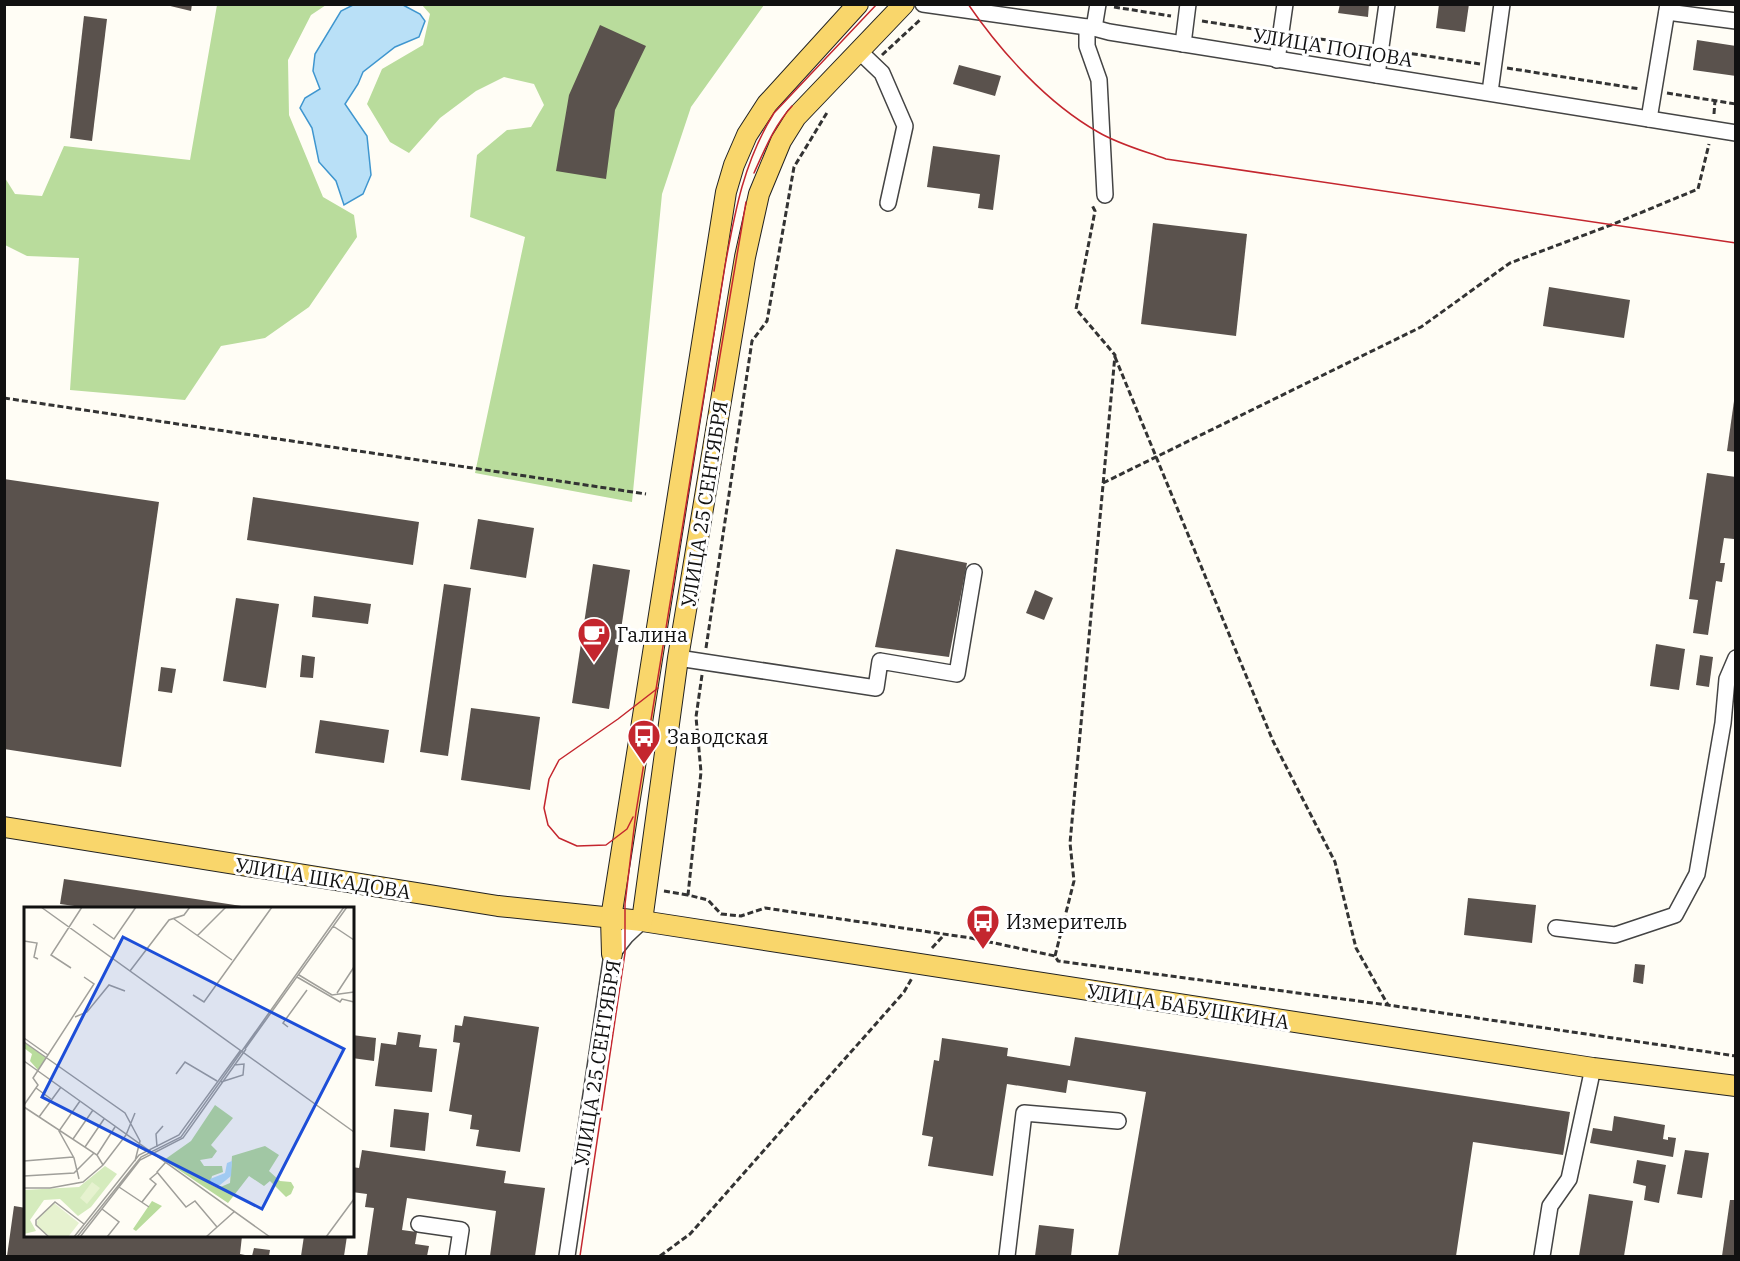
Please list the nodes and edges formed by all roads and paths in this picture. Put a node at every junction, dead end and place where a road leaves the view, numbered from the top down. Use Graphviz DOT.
graph roads {
  1 [pos="858,4"];
  2 [pos="904,4"];
  3 [pos="1098,4"];
  4 [pos="1285,4"];
  5 [pos="1387,4"];
  6 [pos="1502,4"];
  7 [pos="1114,6"];
  8 [pos="1667,8"];
  9 [pos="992,9"];
  10 [pos="922,11"];
  11 [pos="1187,11"];
  12 [pos="1736,21"];
  13 [pos="1097,29"];
  14 [pos="1281,33"];
  15 [pos="1183,44"];
  16 [pos="1381,48"];
  17 [pos="865,57"];
  18 [pos="1277,60"];
  19 [pos="1493,66"];
  20 [pos="1377,75"];
  21 [pos="1654,91"];
  22 [pos="1490,92"];
  23 [pos="1715,100"];
  24 [pos="1736,104"];
  25 [pos="830,106"];
  26 [pos="1650,119"];
  27 [pos="1713,130"];
  28 [pos="1736,133"];
  29 [pos="1098,199"];
  30 [pos="888,203"];
  31 [pos="1115,355"];
  32 [pos="4,398"];
  33 [pos="1156,456"];
  34 [pos="1103,483"];
  35 [pos="646,494"];
  36 [pos="974,572"];
  37 [pos="678,658"];
  38 [pos="1736,658"];
  39 [pos="704,662"];
  40 [pos="4,828"];
  41 [pos="664,891"];
  42 [pos="688,895"];
  43 [pos="611,918"];
  44 [pos="642,921"];
  45 [pos="1556,928"];
  46 [pos="943,936"];
  47 [pos="612,954"];
  48 [pos="1055,956"];
  49 [pos="919,964"];
  50 [pos="1389,1005"];
  51 [pos="1736,1056"];
  52 [pos="1593,1068"];
  53 [pos="1736,1086"];
  54 [pos="1118,1120"];
  55 [pos="419,1224"];
  56 [pos="457,1257"];
  57 [pos="567,1257"];
  58 [pos="660,1257"];
  59 [pos="1007,1257"];
  60 [pos="1542,1257"];
  1 -- 43 [label="main road"];
  2 -- 17 [label="main road, УЛИЦА 25 СЕНТЯБРЯ"];
  3 -- 13 [label="street"];
  4 -- 14 [label="street"];
  5 -- 16 [label="street"];
  6 -- 19 [label="street"];
  7 -- 11 [label="path"];
  7 -- 13 [label="path"];
  8 -- 12 [label="street"];
  8 -- 21 [label="street"];
  9 -- 10 [label="street, УЛИЦА ПОПОВА"];
  9 -- 13 [label="street, УЛИЦА ПОПОВА"];
  10 -- 17 [label="path"];
  11 -- 14 [label="path"];
  11 -- 15 [label="street"];
  13 -- 15 [label="street, УЛИЦА ПОПОВА"];
  13 -- 29 [label="street"];
  14 -- 16 [label="path"];
  14 -- 18 [label="street"];
  15 -- 18 [label="street, УЛИЦА ПОПОВА"];
  16 -- 19 [label="path"];
  16 -- 20 [label="street"];
  17 -- 30 [label="street"];
  17 -- 37 [label="main road, УЛИЦА 25 СЕНТЯБРЯ"];
  18 -- 20 [label="street, УЛИЦА ПОПОВА"];
  19 -- 21 [label="path"];
  19 -- 22 [label="street"];
  20 -- 22 [label="street, УЛИЦА ПОПОВА"];
  21 -- 23 [label="path"];
  21 -- 26 [label="street"];
  22 -- 26 [label="street, УЛИЦА ПОПОВА"];
  23 -- 24 [label="path"];
  23 -- 27 [label="path"];
  25 -- 39 [label="path"];
  26 -- 27 [label="street, УЛИЦА ПОПОВА"];
  27 -- 28 [label="street, УЛИЦА ПОПОВА"];
  27 -- 33 [label="path"];
  29 -- 31 [label="path"];
  31 -- 33 [label="path"];
  31 -- 34 [label="path"];
  32 -- 35 [label="path"];
  33 -- 34 [label="path"];
  33 -- 50 [label="path"];
  34 -- 48 [label="path"];
  36 -- 39 [label="street"];
  37 -- 39 [label="street"];
  37 -- 44 [label="main road, УЛИЦА 25 СЕНТЯБРЯ"];
  38 -- 45 [label="street"];
  39 -- 42 [label="path"];
  40 -- 43 [label="main road, УЛИЦА ШКАДОВА"];
  41 -- 42 [label="path"];
  42 -- 46 [label="path"];
  43 -- 44 [label="main road, УЛИЦА ШКАДОВА"];
  43 -- 47 [label="main road"];
  44 -- 47 [label="street, УЛИЦА 25 СЕНТЯБРЯ"];
  44 -- 49 [label="main road, УЛИЦА БАБУШКИНА"];
  46 -- 48 [label="path"];
  46 -- 49 [label="path"];
  47 -- 57 [label="street, УЛИЦА 25 СЕНТЯБРЯ"];
  48 -- 50 [label="path"];
  49 -- 52 [label="main road, УЛИЦА БАБУШКИНА"];
  49 -- 58 [label="path"];
  50 -- 51 [label="path"];
  52 -- 53 [label="main road, УЛИЦА БАБУШКИНА"];
  52 -- 60 [label="street"];
  54 -- 59 [label="street"];
  55 -- 56 [label="street"];
}
